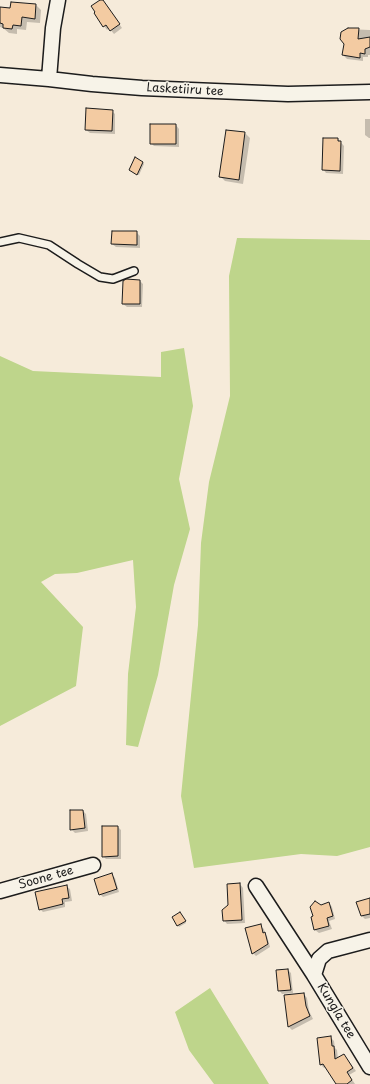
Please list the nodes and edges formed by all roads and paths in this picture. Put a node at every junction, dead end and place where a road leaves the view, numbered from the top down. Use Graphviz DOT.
graph roads {
  1 [pos="58,0"];
  2 [pos="0,75"];
  3 [pos="49,78"];
  4 [pos="370,92"];
  5 [pos="0,242"];
  6 [pos="134,271"];
  7 [pos="93,865"];
  8 [pos="256,886"];
  9 [pos="0,891"];
  10 [pos="370,940"];
  11 [pos="314,974"];
  12 [pos="370,1068"];
  1 -- 3 [label="street"];
  2 -- 3 [label="street, Lasketiiru tee"];
  3 -- 4 [label="street, Lasketiiru tee"];
  5 -- 6 [label="lane"];
  7 -- 9 [label="street, Soone tee"];
  8 -- 11 [label="street, Kungla tee"];
  10 -- 11 [label="street, Kungla tee"];
  11 -- 12 [label="street, Kungla tee"];
}
